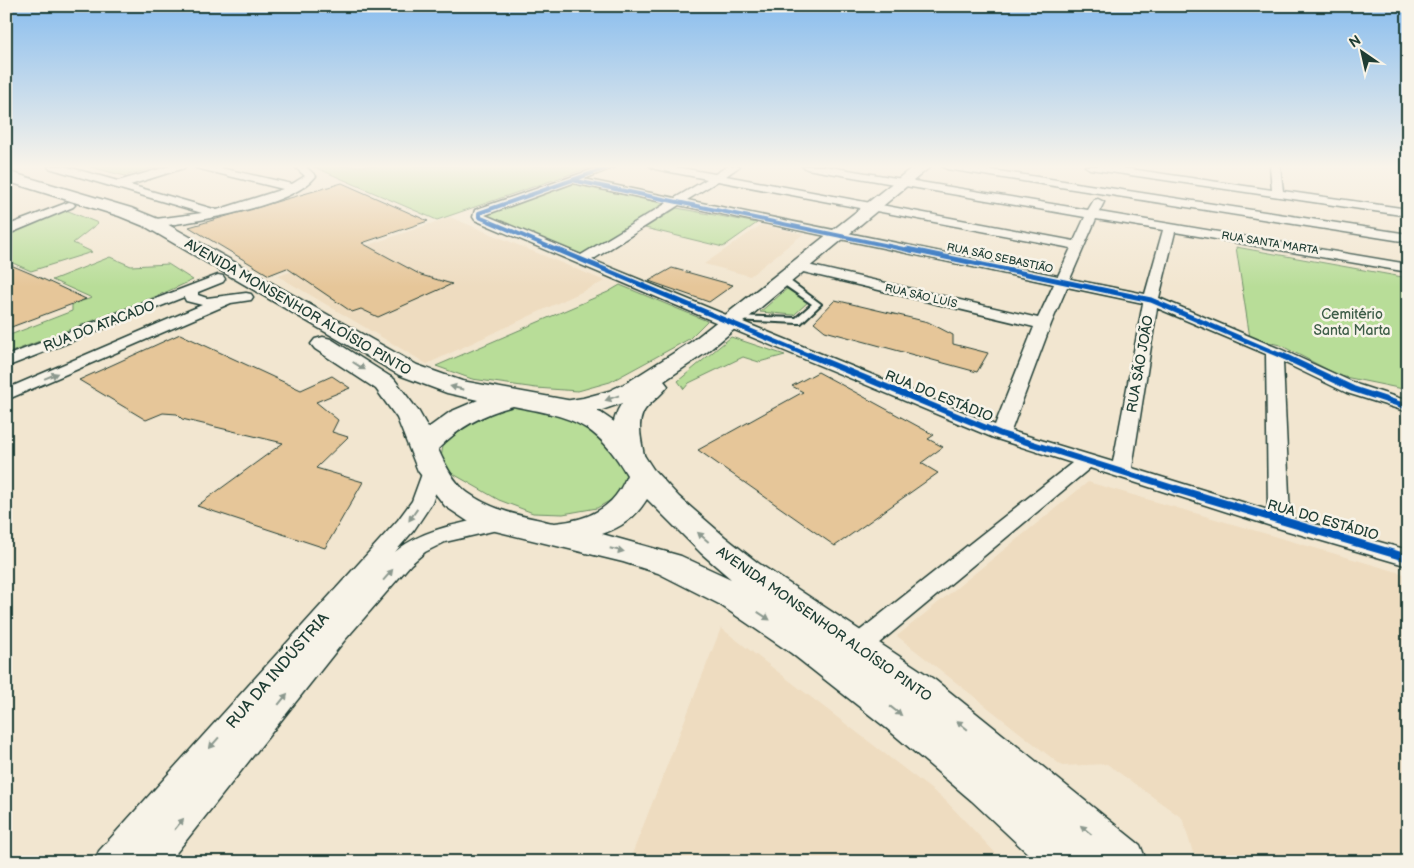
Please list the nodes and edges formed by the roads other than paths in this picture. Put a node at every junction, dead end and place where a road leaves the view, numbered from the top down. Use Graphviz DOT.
graph roads {
  1 [pos="47,207"];
  2 [pos="52,207"];
  3 [pos="73,207"];
  4 [pos="107,207"];
  5 [pos="193,207"];
  6 [pos="242,207"];
  7 [pos="494,207"];
  8 [pos="671,207"];
  9 [pos="700,207"];
  10 [pos="874,207"];
  11 [pos="1047,207"];
  12 [pos="1095,207"];
  13 [pos="1176,207"];
  14 [pos="1304,207"];
  15 [pos="1363,207"];
  16 [pos="479,213"];
  17 [pos="1408,213"];
  18 [pos="219,214"];
  19 [pos="1092,214"];
  20 [pos="152,223"];
  21 [pos="6,224"];
  22 [pos="1170,227"];
  23 [pos="6,231"];
  24 [pos="839,235"];
  25 [pos="1307,236"];
  26 [pos="1408,238"];
  27 [pos="1078,246"];
  28 [pos="581,261"];
  29 [pos="799,267"];
  30 [pos="1408,268"];
  31 [pos="783,280"];
  32 [pos="1062,281"];
  33 [pos="220,291"];
  34 [pos="1151,300"];
  35 [pos="733,321"];
  36 [pos="1043,324"];
  37 [pos="699,347"];
  38 [pos="1274,352"];
  39 [pos="6,362"];
  40 [pos="6,395"];
  41 [pos="511,398"];
  42 [pos="1408,407"];
  43 [pos="567,408"];
  44 [pos="1000,434"];
  45 [pos="427,460"];
  46 [pos="1084,462"];
  47 [pos="636,465"];
  48 [pos="1121,472"];
  49 [pos="1279,521"];
  50 [pos="502,522"];
  51 [pos="548,534"];
  52 [pos="1408,558"];
  53 [pos="857,647"];
  54 [pos="110,862"];
  55 [pos="148,862"];
  56 [pos="1072,862"];
  57 [pos="1123,862"];
  1 -- 21 [label="street"];
  2 -- 23 [label="street"];
  3 -- 33 [label="main road, AVENIDA MONSENHOR ALOÍSIO PINTO"];
  4 -- 20 [label="main road, AVENIDA MONSENHOR ALOÍSIO PINTO"];
  5 -- 18 [label="street"];
  6 -- 18 [label="street"];
  7 -- 16 [label="street"];
  8 -- 28 [label="street"];
  9 -- 24 [label="street, RUA SÃO SEBASTIÃO"];
  10 -- 24 [label="main road"];
  10 -- 27 [label="street"];
  11 -- 19 [label="street, RUA SANTA MARTA"];
  12 -- 19 [label="street"];
  13 -- 25 [label="street"];
  14 -- 25 [label="street"];
  15 -- 17 [label="street"];
  16 -- 28 [label="street, RUA DO ESTÁDIO"];
  18 -- 20 [label="street"];
  19 -- 22 [label="street, RUA SANTA MARTA"];
  19 -- 27 [label="street"];
  41 -- 20 [label="main road, AVENIDA MONSENHOR ALOÍSIO PINTO, one-way"];
  22 -- 25 [label="street, RUA SANTA MARTA"];
  22 -- 34 [label="street, RUA SÃO JOÃO"];
  24 -- 29 [label="main road"];
  24 -- 32 [label="street, RUA SÃO SEBASTIÃO"];
  25 -- 26 [label="street"];
  25 -- 30 [label="street, RUA SANTA MARTA"];
  27 -- 32 [label="street"];
  28 -- 35 [label="street, RUA DO ESTÁDIO"];
  29 -- 31 [label="main road"];
  29 -- 36 [label="street, RUA SÃO LUÍS"];
  31 -- 35 [label="main road"];
  31 -- 35 [label="lane"];
  32 -- 34 [label="street, RUA SÃO SEBASTIÃO"];
  32 -- 36 [label="street"];
  33 -- 39 [label="street, RUA DO ATACADO"];
  40 -- 33 [label="street, one-way"];
  33 -- 45 [label="main road, AVENIDA MONSENHOR ALOÍSIO PINTO, one-way"];
  34 -- 38 [label="street, RUA SÃO SEBASTIÃO"];
  34 -- 48 [label="street, RUA SÃO JOÃO"];
  35 -- 37 [label="main road"];
  35 -- 44 [label="street, RUA DO ESTÁDIO"];
  36 -- 44 [label="street"];
  37 -- 43 [label="main road, one-way"];
  37 -- 47 [label="main road"];
  38 -- 42 [label="street, RUA SÃO SEBASTIÃO"];
  38 -- 49 [label="street"];
  41 -- 43 [label="main road, AVENIDA MONSENHOR ALOÍSIO PINTO"];
  41 -- 45 [label="main road"];
  43 -- 47 [label="main road, AVENIDA MONSENHOR ALOÍSIO PINTO"];
  44 -- 46 [label="street, RUA DO ESTÁDIO"];
  45 -- 50 [label="main road, AVENIDA MONSENHOR ALOÍSIO PINTO"];
  45 -- 54 [label="street, RUA DA INDÚSTRIA, one-way"];
  46 -- 48 [label="street, RUA DO ESTÁDIO"];
  46 -- 53 [label="street"];
  47 -- 51 [label="main road"];
  53 -- 47 [label="main road, AVENIDA MONSENHOR ALOÍSIO PINTO, one-way"];
  48 -- 49 [label="street, RUA DO ESTÁDIO"];
  49 -- 52 [label="street, RUA DO ESTÁDIO"];
  50 -- 51 [label="main road, AVENIDA MONSENHOR ALOÍSIO PINTO"];
  55 -- 50 [label="street, RUA DA INDÚSTRIA, one-way"];
  51 -- 56 [label="main road, AVENIDA MONSENHOR ALOÍSIO PINTO, one-way"];
  57 -- 53 [label="main road, AVENIDA MONSENHOR ALOÍSIO PINTO, one-way"];
}
